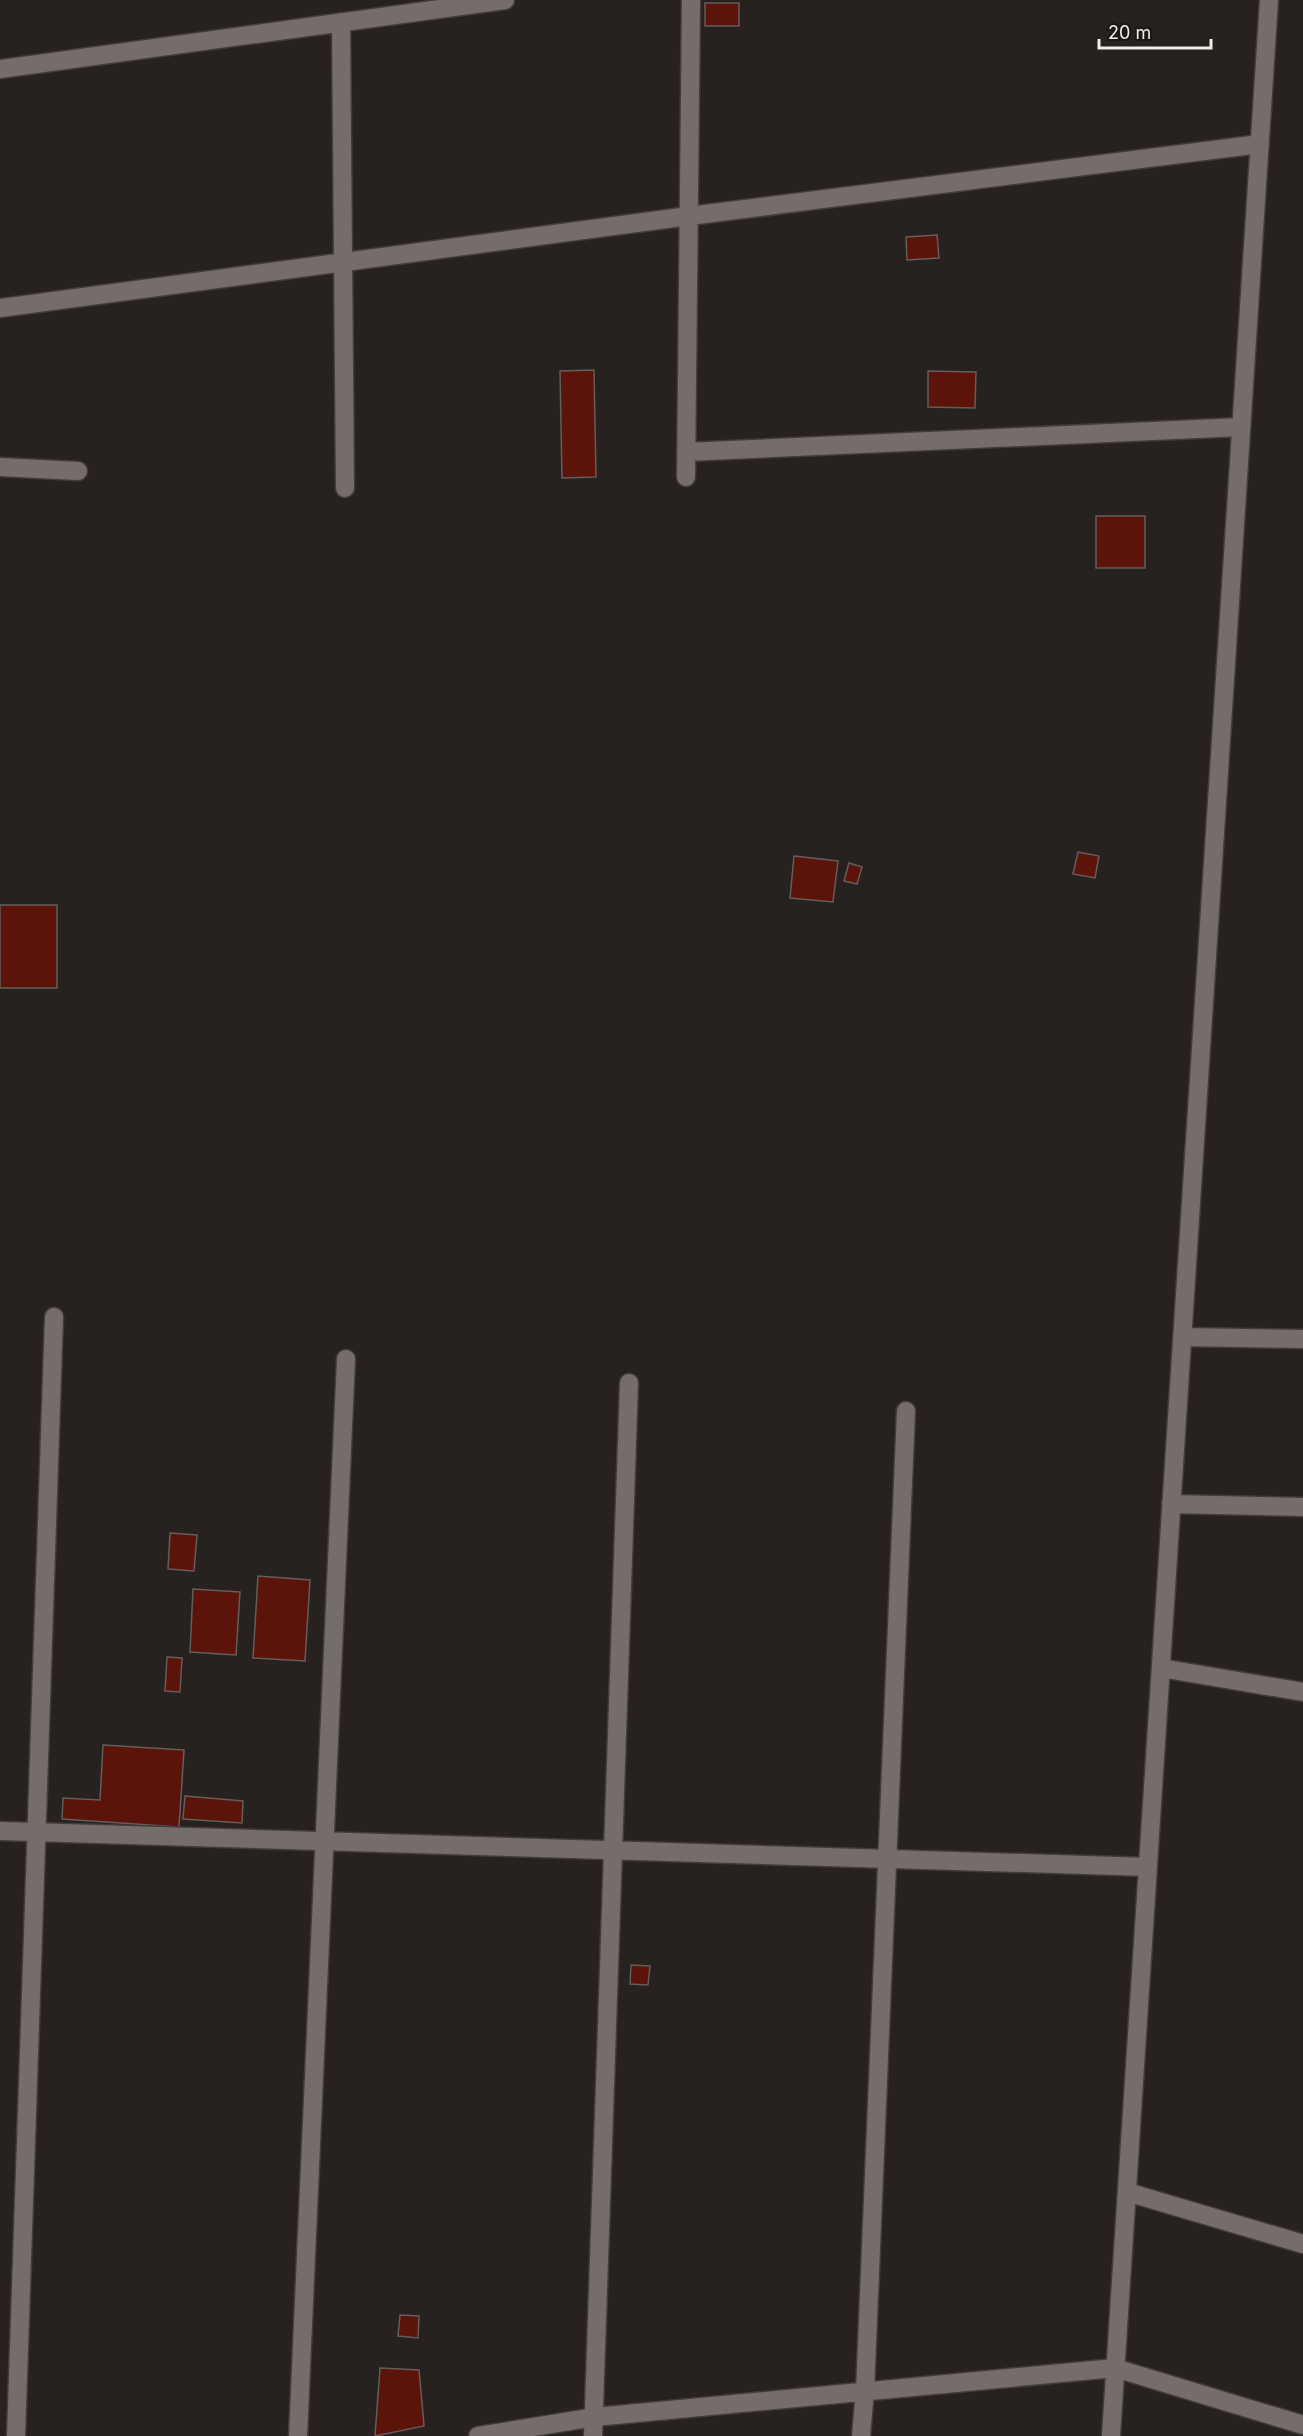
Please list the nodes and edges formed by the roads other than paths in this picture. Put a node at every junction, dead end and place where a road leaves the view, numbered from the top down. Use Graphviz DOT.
graph roads {
  1 [pos="505,0"];
  2 [pos="691,0"];
  3 [pos="1269,0"];
  4 [pos="341,22"];
  5 [pos="0,69"];
  6 [pos="1260,144"];
  7 [pos="689,216"];
  8 [pos="343,262"];
  9 [pos="0,308"];
  10 [pos="1241,427"];
  11 [pos="686,452"];
  12 [pos="0,466"];
  13 [pos="78,471"];
  14 [pos="686,477"];
  15 [pos="345,488"];
  16 [pos="54,1317"];
  17 [pos="1182,1337"];
  18 [pos="1303,1339"];
  19 [pos="346,1359"];
  20 [pos="629,1383"];
  21 [pos="906,1411"];
  22 [pos="1172,1504"];
  23 [pos="1303,1507"];
  24 [pos="1161,1668"];
  25 [pos="1303,1692"];
  26 [pos="0,1831"];
  27 [pos="36,1832"];
  28 [pos="324,1841"];
  29 [pos="614,1850"];
  30 [pos="887,1859"];
  31 [pos="1148,1867"];
  32 [pos="1127,2192"];
  33 [pos="1303,2244"];
  34 [pos="1115,2368"];
  35 [pos="865,2391"];
  36 [pos="595,2417"];
  37 [pos="1303,2425"];
  38 [pos="16,2436"];
  39 [pos="298,2436"];
  40 [pos="478,2436"];
  41 [pos="593,2436"];
  42 [pos="861,2436"];
  43 [pos="1111,2436"];
  1 -- 4 [label="street"];
  2 -- 7 [label="street"];
  3 -- 6 [label="street"];
  4 -- 5 [label="street"];
  4 -- 8 [label="street"];
  6 -- 7 [label="street"];
  6 -- 10 [label="street"];
  7 -- 8 [label="street"];
  7 -- 11 [label="street"];
  8 -- 9 [label="street"];
  8 -- 15 [label="street"];
  10 -- 11 [label="street"];
  10 -- 17 [label="street"];
  11 -- 14 [label="street"];
  12 -- 13 [label="street"];
  16 -- 27 [label="street"];
  17 -- 18 [label="street"];
  17 -- 22 [label="street"];
  19 -- 28 [label="street"];
  20 -- 29 [label="street"];
  21 -- 30 [label="street"];
  22 -- 23 [label="street"];
  22 -- 24 [label="street"];
  24 -- 25 [label="street"];
  24 -- 31 [label="street"];
  26 -- 27 [label="street"];
  27 -- 28 [label="street"];
  27 -- 38 [label="street"];
  28 -- 29 [label="street"];
  28 -- 39 [label="street"];
  29 -- 30 [label="street"];
  29 -- 36 [label="street"];
  30 -- 31 [label="street"];
  30 -- 35 [label="street"];
  31 -- 32 [label="street"];
  32 -- 33 [label="street"];
  32 -- 34 [label="street"];
  34 -- 35 [label="street"];
  34 -- 37 [label="street"];
  34 -- 43 [label="street"];
  35 -- 36 [label="street"];
  35 -- 42 [label="street"];
  36 -- 40 [label="street"];
  36 -- 41 [label="street"];
}
